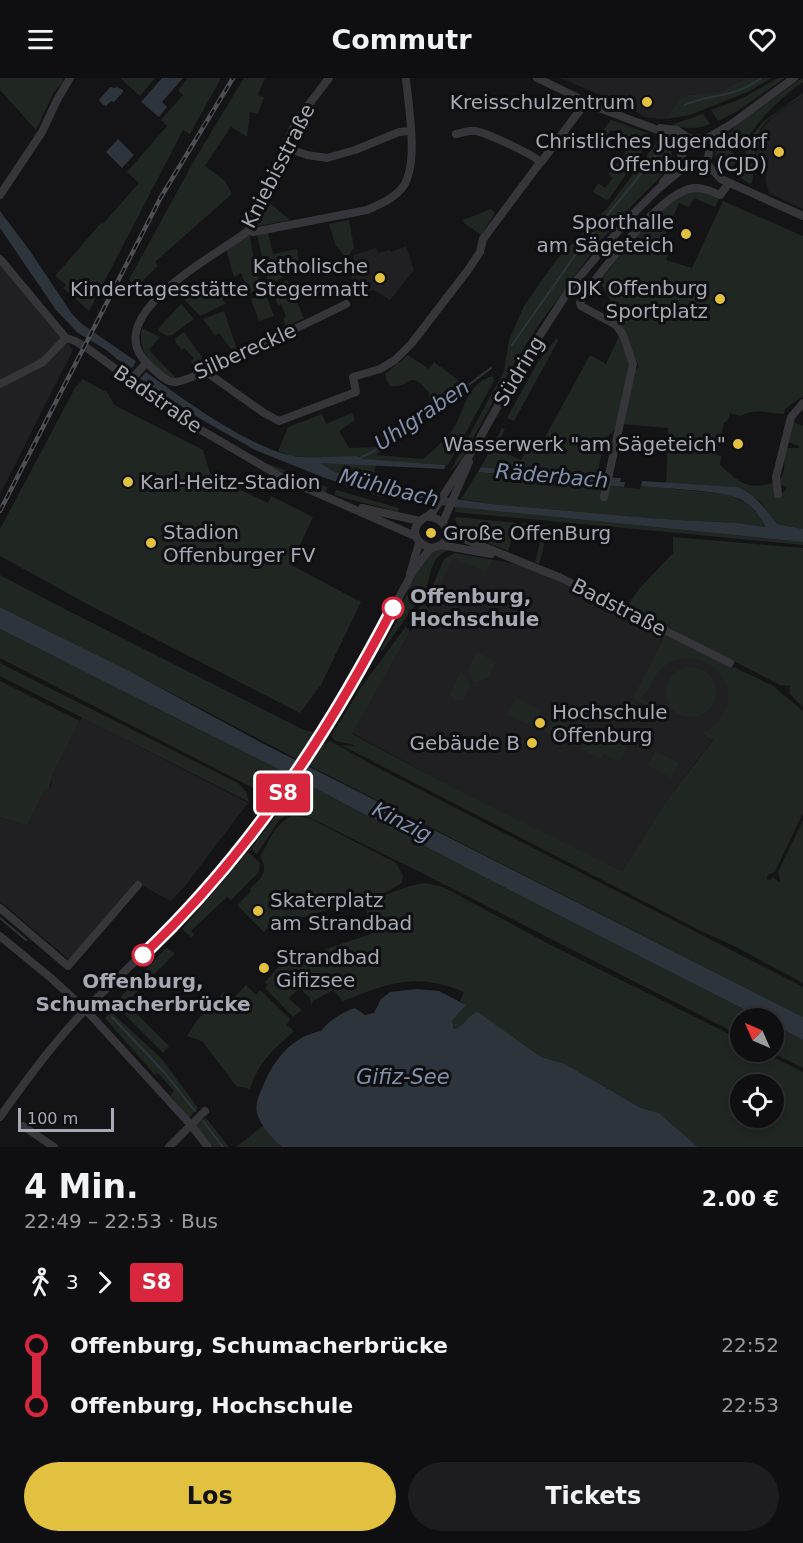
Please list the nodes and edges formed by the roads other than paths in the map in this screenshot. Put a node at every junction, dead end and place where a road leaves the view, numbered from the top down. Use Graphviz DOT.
graph roads {
  1 [pos="70,78"];
  2 [pos="329,78"];
  3 [pos="406,78"];
  4 [pos="537,78"];
  5 [pos="795,78"];
  6 [pos="586,102"];
  7 [pos="651,127"];
  8 [pos="405,131"];
  9 [pos="456,134"];
  10 [pos="690,139"];
  11 [pos="706,143"];
  12 [pos="284,147"];
  13 [pos="682,147"];
  14 [pos="686,161"];
  15 [pos="540,162"];
  16 [pos="705,162"];
  17 [pos="729,183"];
  18 [pos="0,195"];
  19 [pos="803,216"];
  20 [pos="248,231"];
  21 [pos="0,259"];
  22 [pos="346,304"];
  23 [pos="66,338"];
  24 [pos="145,365"];
  25 [pos="205,371"];
  26 [pos="133,378"];
  27 [pos="0,384"];
  28 [pos="803,403"];
  29 [pos="477,445"];
  30 [pos="778,494"];
  31 [pos="604,497"];
  32 [pos="344,504"];
  33 [pos="432,513"];
  34 [pos="420,521"];
  35 [pos="443,522"];
  36 [pos="447,532"];
  37 [pos="417,539"];
  38 [pos="436,547"];
  39 [pos="504,556"];
  40 [pos="409,579"];
  41 [pos="730,663"];
  42 [pos="138,885"];
  43 [pos="0,908"];
  44 [pos="0,936"];
  45 [pos="86,1010"];
  46 [pos="205,1111"];
  47 [pos="0,1117"];
  48 [pos="191,1125"];
  49 [pos="23,1126"];
  50 [pos="54,1147"];
  51 [pos="168,1147"];
  52 [pos="208,1147"];
  1 -- 18 [label="street"];
  2 -- 12 [label="street, Kniebisstraße"];
  3 -- 8 [label="street"];
  4 -- 6 [label="street"];
  5 -- 11 [label="street"];
  6 -- 7 [label="street"];
  6 -- 15 [label="street"];
  7 -- 10 [label="street"];
  7 -- 13 [label="street"];
  8 -- 12 [label="street"];
  8 -- 20 [label="street"];
  9 -- 15 [label="street"];
  10 -- 11 [label="street"];
  10 -- 13 [label="street"];
  11 -- 16 [label="street"];
  12 -- 20 [label="street, Kniebisstraße"];
  13 -- 14 [label="street"];
  14 -- 16 [label="street"];
  14 -- 29 [label="street, Südring"];
  15 -- 25 [label="street"];
  16 -- 17 [label="street"];
  17 -- 19 [label="street"];
  17 -- 31 [label="street"];
  20 -- 24 [label="street, Kniebisstraße"];
  21 -- 23 [label="street, Badstraße"];
  22 -- 25 [label="street, Silbereckle"];
  23 -- 26 [label="street, Badstraße"];
  23 -- 27 [label="street"];
  24 -- 25 [label="street, Silbereckle"];
  24 -- 26 [label="street"];
  26 -- 32 [label="street, Badstraße"];
  28 -- 30 [label="street"];
  29 -- 33 [label="street, Südring"];
  29 -- 35 [label="street, Südring"];
  32 -- 34 [label="street, Badstraße"];
  32 -- 37 [label="street, Badstraße"];
  33 -- 34 [label="street"];
  33 -- 35 [label="street"];
  34 -- 37 [label="street"];
  35 -- 36 [label="street"];
  36 -- 38 [label="street"];
  36 -- 39 [label="street, Badstraße"];
  37 -- 38 [label="street"];
  37 -- 40 [label="street"];
  38 -- 39 [label="street, Badstraße"];
  38 -- 40 [label="street"];
  39 -- 41 [label="street, Badstraße"];
  40 -- 45 [label="street"];
  42 -- 43 [label="street"];
  44 -- 45 [label="street"];
  45 -- 47 [label="street"];
  45 -- 48 [label="street"];
  46 -- 48 [label="street"];
  48 -- 51 [label="street"];
  48 -- 52 [label="street"];
  49 -- 50 [label="street"];
}
